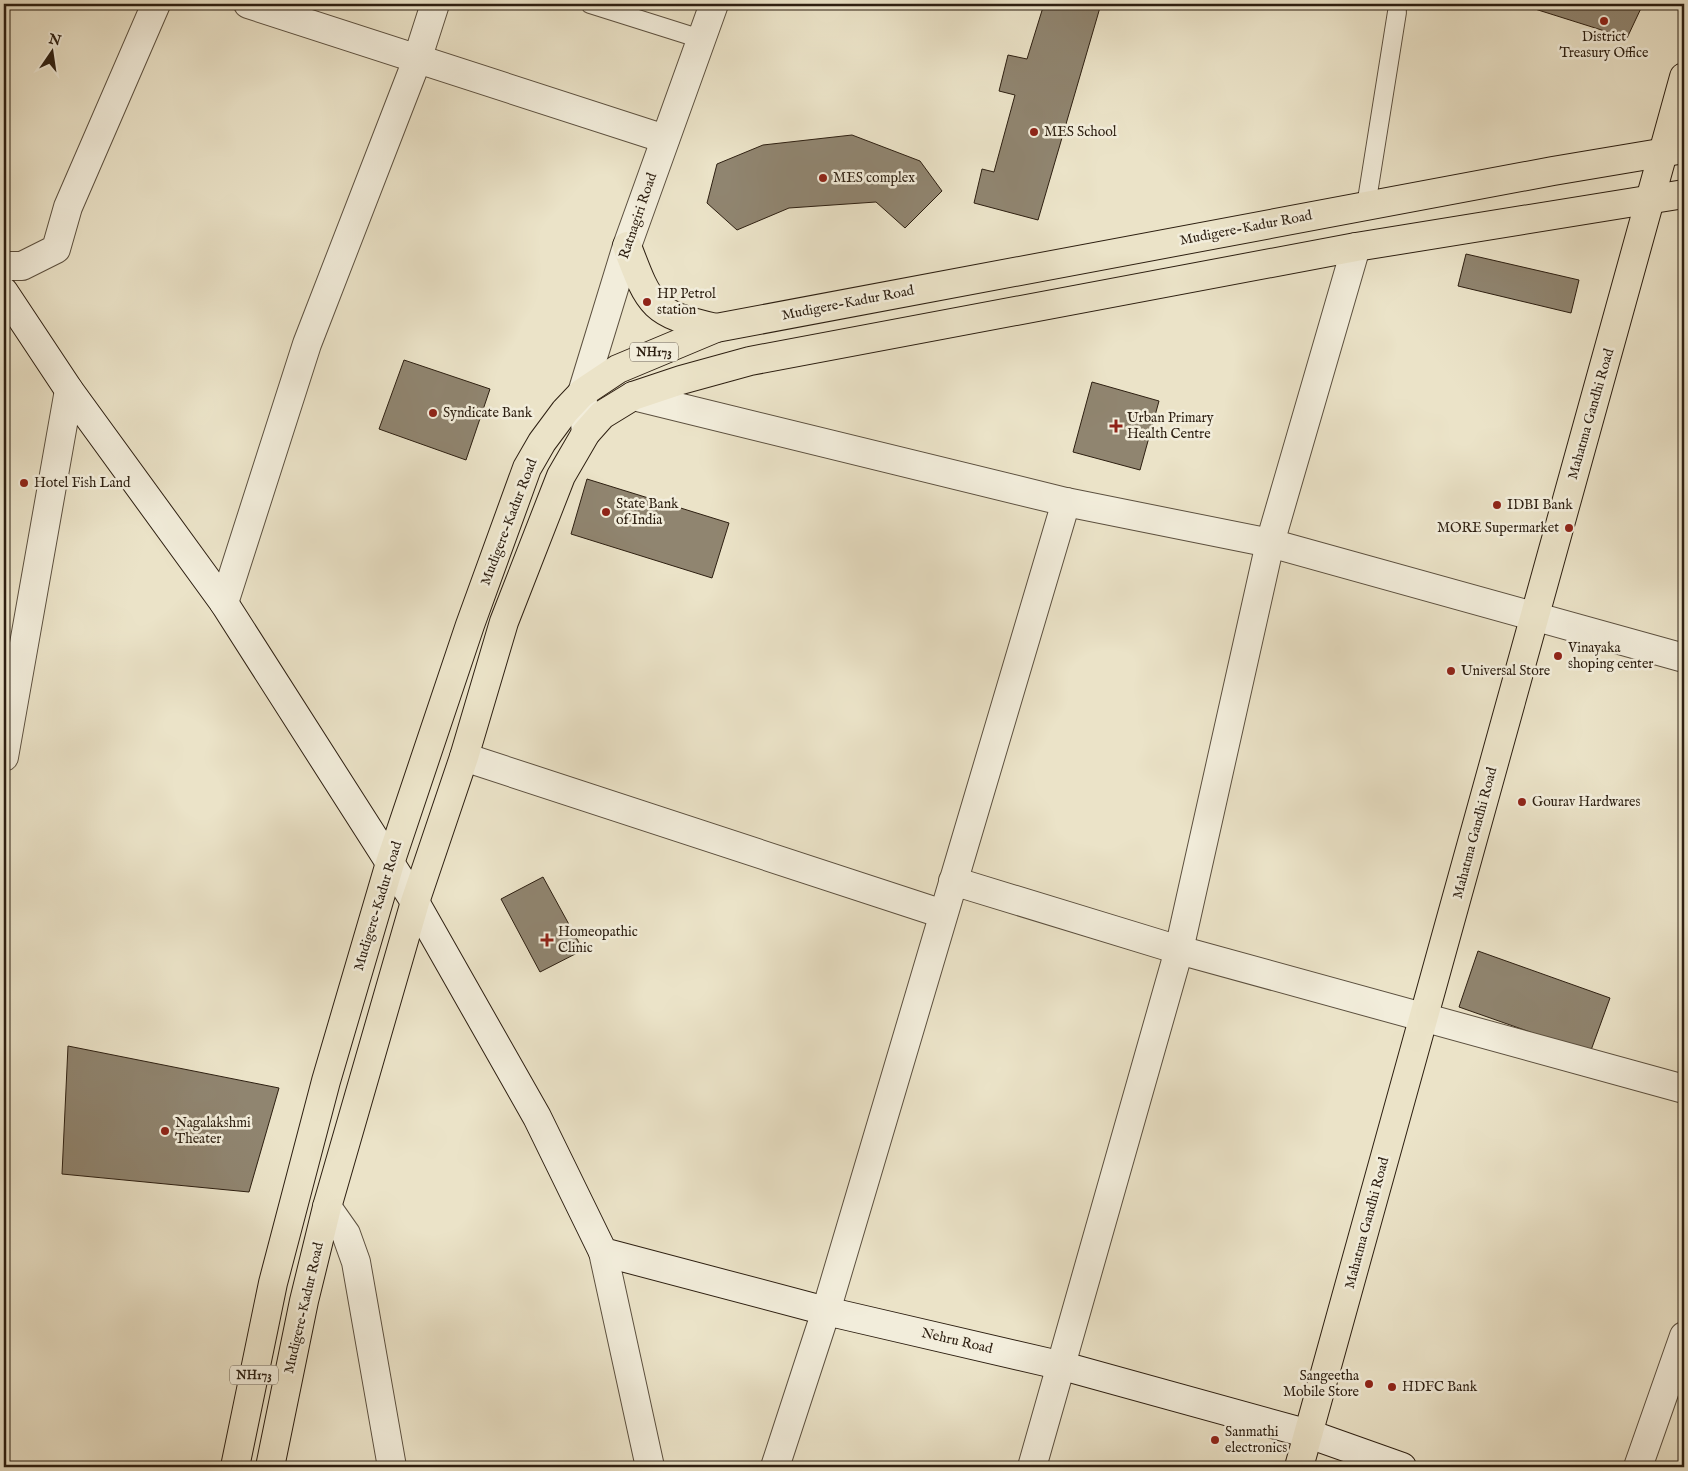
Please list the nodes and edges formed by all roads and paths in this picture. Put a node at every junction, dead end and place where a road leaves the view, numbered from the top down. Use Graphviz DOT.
graph roads {
  1 [pos="156,4"];
  2 [pos="248,4"];
  3 [pos="435,4"];
  4 [pos="590,4"];
  5 [pos="714,4"];
  6 [pos="1397,12"];
  7 [pos="701,39"];
  8 [pos="417,60"];
  9 [pos="1684,77"];
  10 [pos="665,139"];
  11 [pos="1674,151"];
  12 [pos="1684,194"];
  13 [pos="1652,199"];
  14 [pos="1366,206"];
  15 [pos="628,246"];
  16 [pos="1356,247"];
  17 [pos="4,266"];
  18 [pos="7,304"];
  19 [pos="716,328"];
  20 [pos="68,390"];
  21 [pos="582,393"];
  22 [pos="633,396"];
  23 [pos="586,432"];
  24 [pos="1066,502"];
  25 [pos="1270,543"];
  26 [pos="224,603"];
  27 [pos="1534,615"];
  28 [pos="1684,658"];
  29 [pos="4,757"];
  30 [pos="464,757"];
  31 [pos="390,863"];
  32 [pos="953,881"];
  33 [pos="415,902"];
  34 [pos="943,914"];
  35 [pos="1180,950"];
  36 [pos="1424,1016"];
  37 [pos="1684,1089"];
  38 [pos="328,1207"];
  39 [pos="603,1252"];
  40 [pos="826,1310"];
  41 [pos="1684,1336"];
  42 [pos="1063,1366"];
  43 [pos="1309,1434"];
  44 [pos="235,1467"];
  45 [pos="270,1467"];
  46 [pos="392,1467"];
  47 [pos="650,1467"];
  48 [pos="775,1467"];
  49 [pos="1032,1467"];
  50 [pos="1299,1467"];
  51 [pos="1402,1467"];
  52 [pos="1638,1467"];
  1 -- 17 [label="street"];
  2 -- 8 [label="street"];
  3 -- 8 [label="street"];
  4 -- 7 [label="lane"];
  5 -- 7 [label="street, Ratnagiri Road"];
  6 -- 14 [label="lane"];
  7 -- 10 [label="street, Ratnagiri Road"];
  8 -- 10 [label="street"];
  8 -- 26 [label="street"];
  9 -- 11 [label="main road, Mahatma Gandhi Road"];
  10 -- 15 [label="street, Ratnagiri Road"];
  11 -- 13 [label="main road, Mahatma Gandhi Road"];
  11 -- 14 [label="main road, Mudigere-Kadur Road / NH173"];
  12 -- 13 [label="main road, Mudigere-Kadur Road / NH173"];
  13 -- 16 [label="main road, Mudigere-Kadur Road / NH173"];
  13 -- 27 [label="main road, Mahatma Gandhi Road"];
  14 -- 19 [label="main road, Mudigere-Kadur Road / NH173"];
  15 -- 19 [label="main road"];
  15 -- 21 [label="street, Ratnagiri Road"];
  16 -- 22 [label="main road, Mudigere-Kadur Road / NH173"];
  16 -- 25 [label="street"];
  18 -- 20 [label="street"];
  19 -- 21 [label="main road, Mudigere-Kadur Road / NH173"];
  20 -- 26 [label="street"];
  20 -- 29 [label="street"];
  21 -- 23 [label="street, Ratnagiri Road"];
  21 -- 31 [label="main road, Mudigere-Kadur Road / NH173"];
  22 -- 23 [label="main road, Mudigere-Kadur Road / NH173"];
  22 -- 24 [label="street"];
  23 -- 30 [label="main road, Mudigere-Kadur Road / NH173"];
  24 -- 25 [label="street"];
  24 -- 32 [label="street"];
  25 -- 27 [label="street"];
  25 -- 35 [label="street"];
  26 -- 31 [label="street"];
  27 -- 28 [label="street"];
  27 -- 36 [label="main road, Mahatma Gandhi Road"];
  30 -- 33 [label="main road, Mudigere-Kadur Road / NH173"];
  30 -- 34 [label="street"];
  31 -- 33 [label="street"];
  31 -- 44 [label="main road, Mudigere-Kadur Road / NH173"];
  32 -- 34 [label="street"];
  32 -- 35 [label="street"];
  33 -- 38 [label="main road, Mudigere-Kadur Road / NH173"];
  33 -- 39 [label="street"];
  34 -- 40 [label="street"];
  35 -- 36 [label="street"];
  35 -- 42 [label="street"];
  36 -- 37 [label="street"];
  36 -- 43 [label="main road, Mahatma Gandhi Road"];
  38 -- 45 [label="main road, Mudigere-Kadur Road / NH173"];
  38 -- 46 [label="street"];
  39 -- 40 [label="street, Nehru Road"];
  39 -- 47 [label="street"];
  40 -- 42 [label="street, Nehru Road"];
  40 -- 48 [label="street"];
  41 -- 52 [label="street"];
  42 -- 43 [label="street, Nehru Road"];
  42 -- 49 [label="street"];
  43 -- 50 [label="main road, Mahatma Gandhi Road"];
  43 -- 51 [label="street, Nehru Road"];
}
